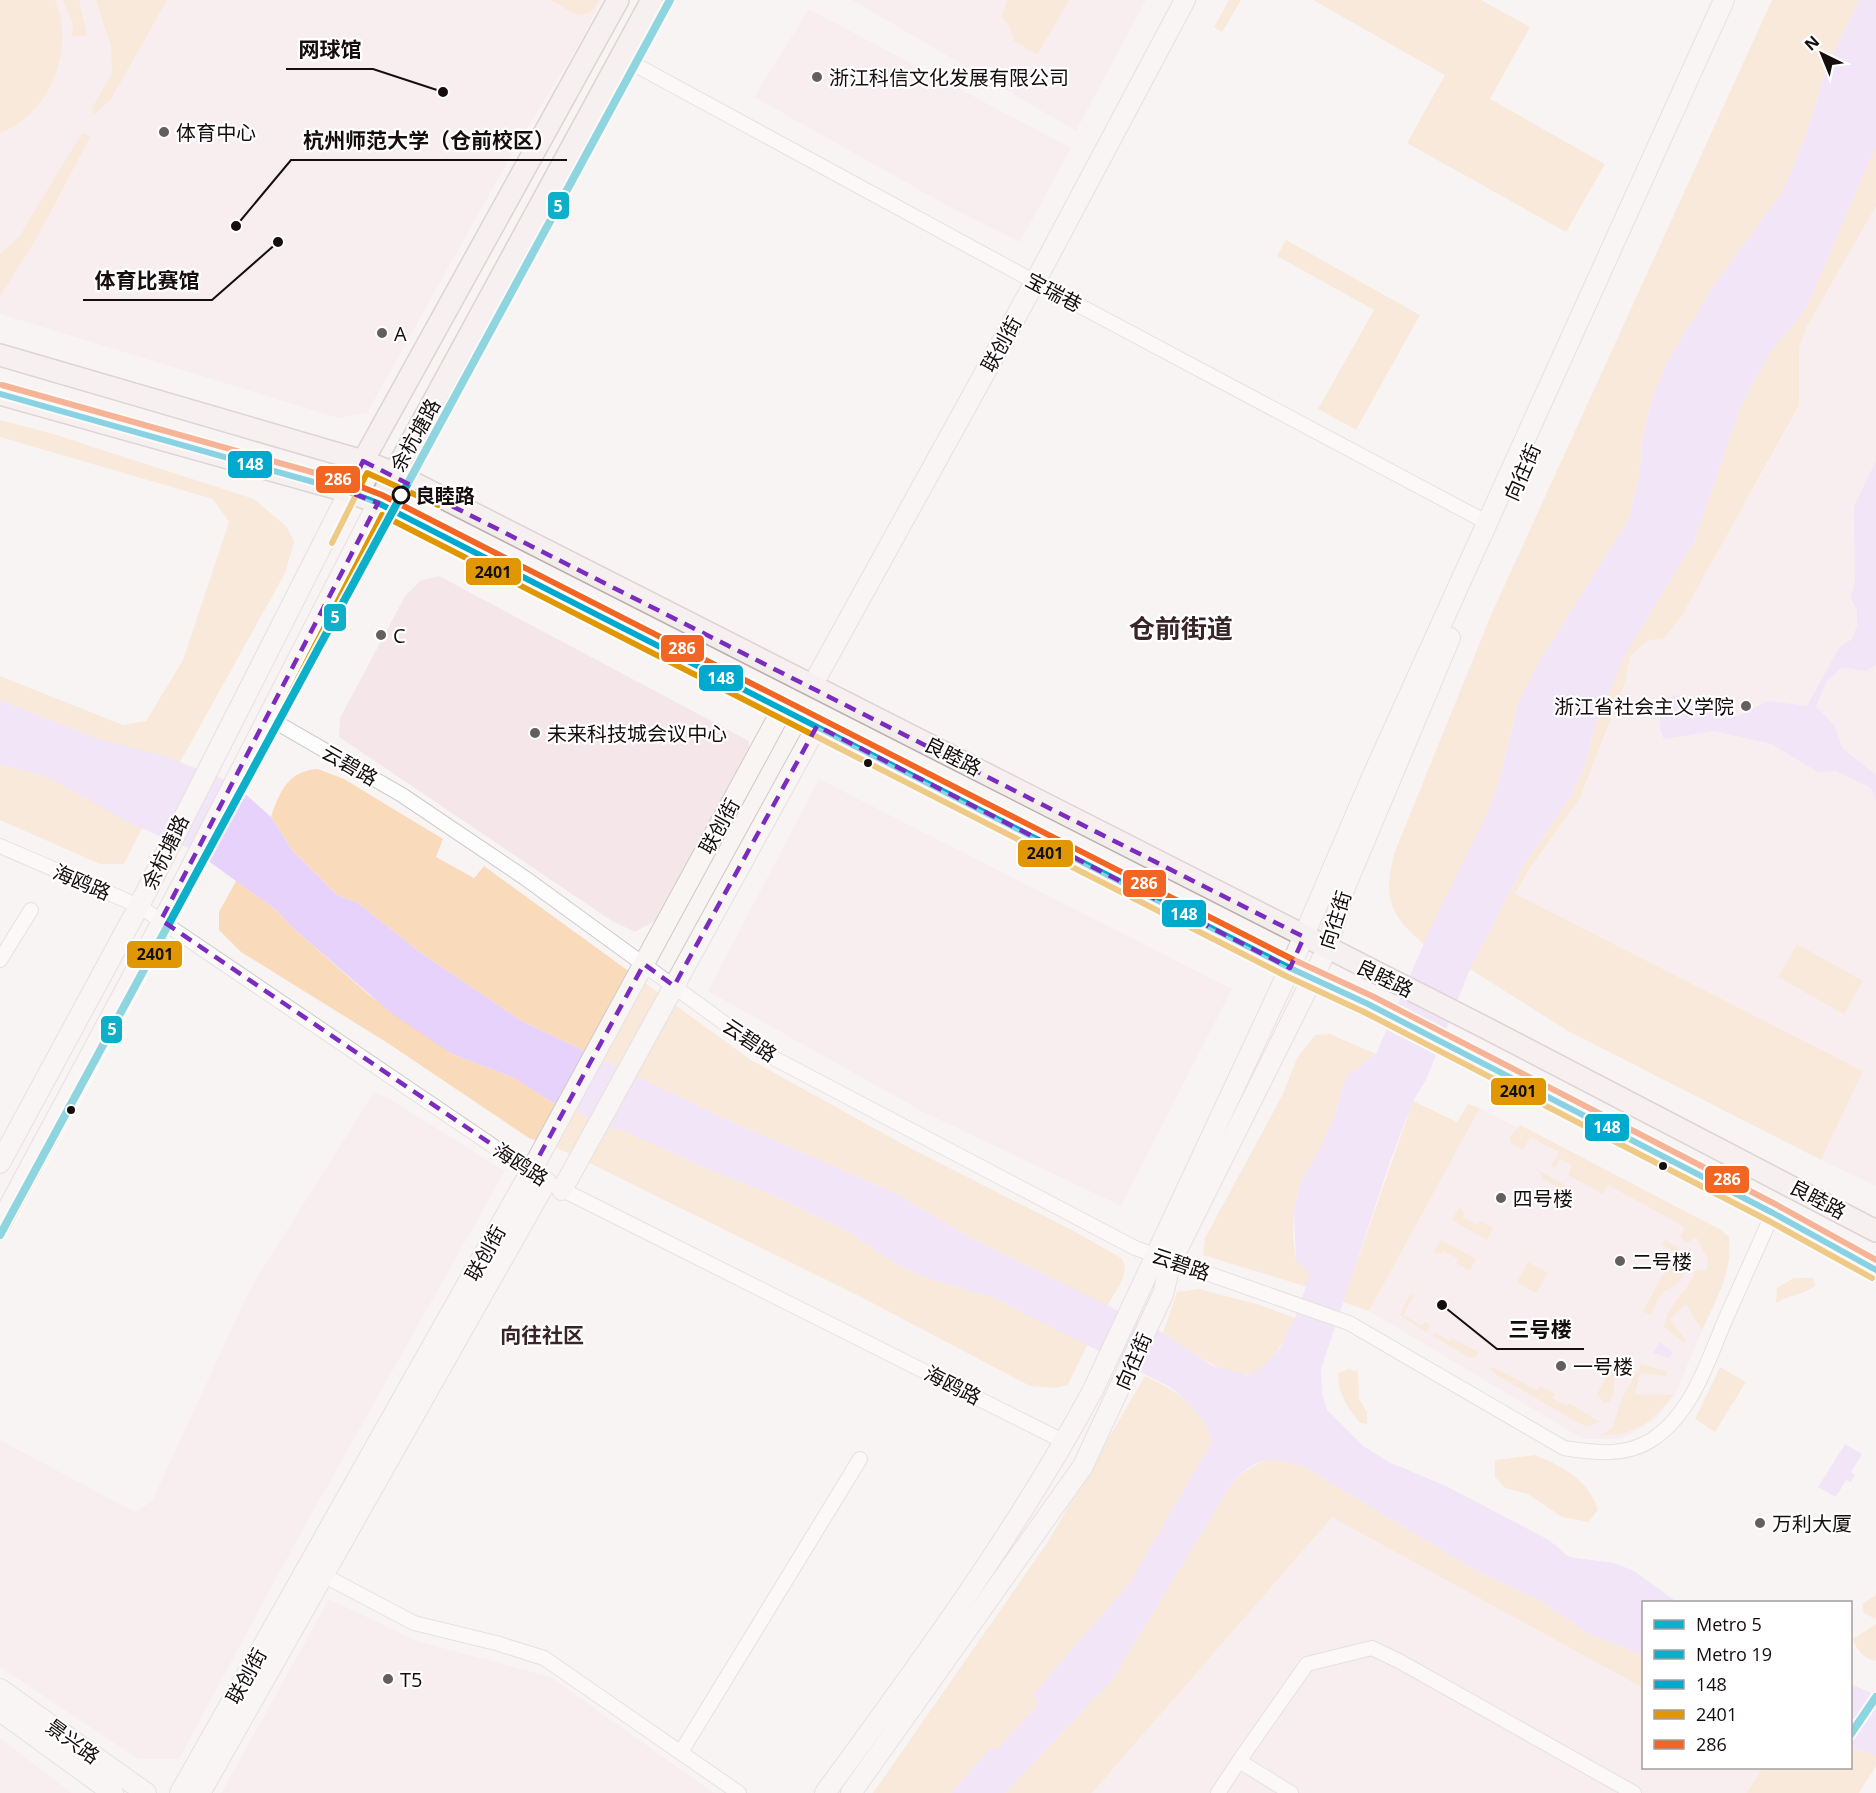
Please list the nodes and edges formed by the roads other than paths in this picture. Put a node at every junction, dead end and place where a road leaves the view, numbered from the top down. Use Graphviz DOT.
graph roads {
  1 [pos="618,0"];
  2 [pos="652,0"];
  3 [pos="1185,0"];
  4 [pos="1724,0"];
  5 [pos="1735,0"];
  6 [pos="621,57"];
  7 [pos="1035,282"];
  8 [pos="0,355"];
  9 [pos="0,394"];
  10 [pos="363,460"];
  11 [pos="394,473"];
  12 [pos="349,492"];
  13 [pos="378,503"];
  14 [pos="1488,524"];
  15 [pos="813,684"];
  16 [pos="783,708"];
  17 [pos="267,717"];
  18 [pos="817,726"];
  19 [pos="0,846"];
  20 [pos="139,906"];
  21 [pos="31,910"];
  22 [pos="161,920"];
  23 [pos="1304,937"];
  24 [pos="1327,949"];
  25 [pos="0,960"];
  26 [pos="644,964"];
  27 [pos="1290,968"];
  28 [pos="1311,978"];
  29 [pos="674,986"];
  30 [pos="2,1163"];
  31 [pos="29,1167"];
  32 [pos="546,1181"];
  33 [pos="0,1204"];
  34 [pos="1773,1213"];
  35 [pos="0,1224"];
  36 [pos="1876,1231"];
  37 [pos="1163,1259"];
  38 [pos="1876,1270"];
  39 [pos="1065,1442"];
  40 [pos="860,1459"];
  41 [pos="323,1575"];
  42 [pos="0,1689"];
  43 [pos="0,1711"];
  44 [pos="681,1752"];
  45 [pos="1239,1761"];
  46 [pos="113,1793"];
  47 [pos="146,1793"];
  48 [pos="180,1793"];
  49 [pos="200,1793"];
  50 [pos="740,1793"];
  51 [pos="825,1793"];
  52 [pos="851,1793"];
  53 [pos="1218,1793"];
  54 [pos="1291,1793"];
  55 [pos="1634,1793"];
  1 -- 10 [label="main road, 余杭塘路"];
  2 -- 6 [label="main road, 余杭塘路"];
  3 -- 7 [label="street, 联创街"];
  4 -- 14 [label="street, 向往街"];
  5 -- 24 [label="street, 向往街"];
  6 -- 7 [label="street, 宝瑞巷"];
  6 -- 11 [label="main road, 余杭塘路"];
  7 -- 14 [label="street, 宝瑞巷"];
  7 -- 15 [label="street, 联创街"];
  8 -- 10 [label="main road, 良睦路"];
  9 -- 12 [label="main road, 良睦路"];
  10 -- 11 [label="main road, 良睦路"];
  10 -- 12 [label="main road, 余杭塘路"];
  11 -- 13 [label="main road, 余杭塘路"];
  11 -- 15 [label="main road, 良睦路"];
  12 -- 13 [label="main road, 良睦路"];
  12 -- 20 [label="street, 余杭塘路"];
  13 -- 16 [label="main road, 良睦路"];
  13 -- 17 [label="street, 余杭塘路"];
  14 -- 23 [label="street, 向往街"];
  15 -- 23 [label="main road, 良睦路"];
  16 -- 18 [label="main road, 良睦路"];
  16 -- 26 [label="street, 联创街"];
  17 -- 22 [label="street, 余杭塘路"];
  17 -- 26 [label="street, 云碧路"];
  18 -- 27 [label="main road, 良睦路"];
  18 -- 29 [label="street, 联创街"];
  19 -- 20 [label="street, 海鸥路"];
  20 -- 22 [label="street, 海鸥路"];
  20 -- 30 [label="street, 余杭塘路"];
  21 -- 25 [label="street"];
  22 -- 31 [label="street, 余杭塘路"];
  22 -- 32 [label="street, 海鸥路"];
  23 -- 24 [label="main road, 良睦路"];
  23 -- 27 [label="street, 向往街"];
  24 -- 28 [label="street, 向往街"];
  24 -- 36 [label="main road, 良睦路"];
  26 -- 29 [label="street, 云碧路"];
  26 -- 32 [label="street, 联创街"];
  27 -- 28 [label="main road, 良睦路"];
  27 -- 37 [label="street, 向往街"];
  28 -- 34 [label="main road, 良睦路"];
  28 -- 37 [label="street, 向往街"];
  29 -- 32 [label="street, 联创街"];
  29 -- 37 [label="street, 云碧路"];
  31 -- 33 [label="street"];
  31 -- 35 [label="street, 余杭塘路"];
  32 -- 39 [label="street, 海鸥路"];
  32 -- 41 [label="street, 联创街"];
  32 -- 48 [label="street, 联创街"];
  34 -- 37 [label="street, 云碧路"];
  34 -- 38 [label="main road, 良睦路"];
  37 -- 39 [label="street, 向往街"];
  37 -- 52 [label="street, 向往街"];
  39 -- 51 [label="street, 向往街"];
  40 -- 44 [label="street"];
  41 -- 44 [label="street"];
  41 -- 49 [label="street, 联创街"];
  42 -- 47 [label="street, 景兴路"];
  43 -- 46 [label="street, 景兴路"];
  44 -- 50 [label="street"];
  45 -- 53 [label="street"];
  45 -- 54 [label="street"];
  45 -- 55 [label="street"];
}
